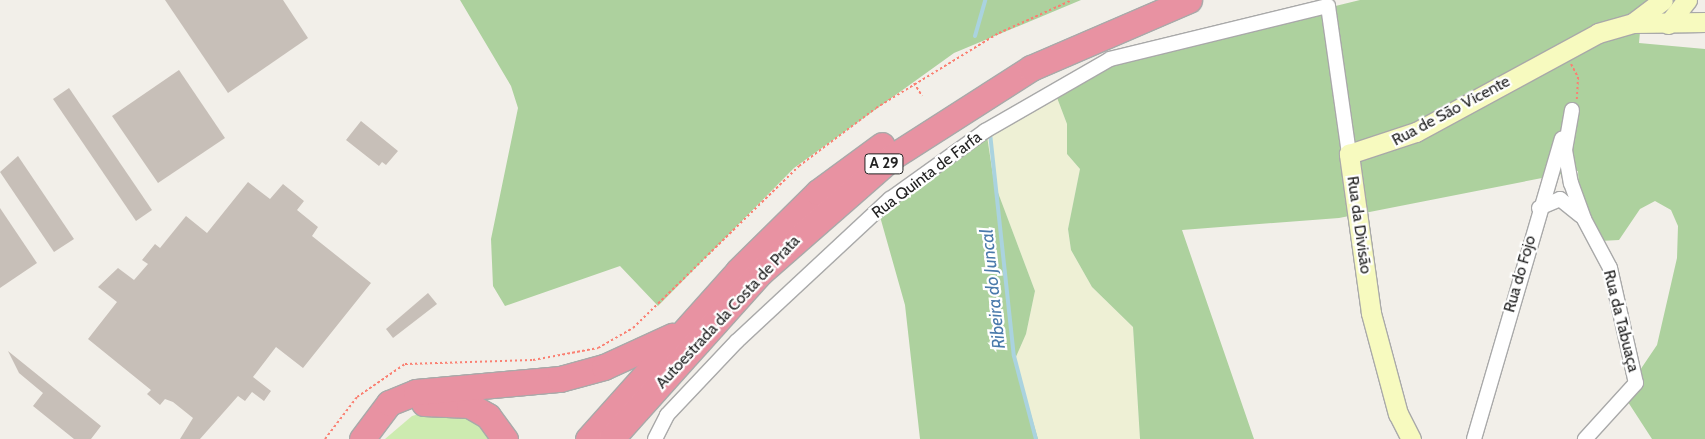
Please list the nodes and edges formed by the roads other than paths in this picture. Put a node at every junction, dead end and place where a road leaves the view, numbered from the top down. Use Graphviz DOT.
graph roads {
  1 [pos="1142,0"];
  2 [pos="1189,0"];
  3 [pos="1662,0"];
  4 [pos="1695,0"];
  5 [pos="1328,6"];
  6 [pos="1705,11"];
  7 [pos="1680,14"];
  8 [pos="1705,22"];
  9 [pos="1633,23"];
  10 [pos="1705,34"];
  11 [pos="1557,55"];
  12 [pos="1572,110"];
  13 [pos="1349,154"];
  14 [pos="1538,208"];
  15 [pos="1584,219"];
  16 [pos="679,332"];
  17 [pos="362,439"];
  18 [pos="375,439"];
  19 [pos="505,439"];
  20 [pos="588,439"];
  21 [pos="611,439"];
  22 [pos="655,439"];
  23 [pos="1411,439"];
  24 [pos="1474,439"];
  25 [pos="1585,439"];
  1 -- 16 [label="highway, Autoestrada da Costa de Prata / A 29"];
  2 -- 21 [label="highway, Autoestrada da Costa de Prata / A 29"];
  3 -- 9 [label="main road"];
  4 -- 6 [label="main road"];
  5 -- 13 [label="street, Rua da Divisão"];
  5 -- 22 [label="street, Rua Quinta de Farfa"];
  7 -- 8 [label="main road"];
  7 -- 9 [label="main road, Rua de São Vicente"];
  7 -- 10 [label="main road"];
  7 -- 11 [label="main road, Rua de São Vicente"];
  9 -- 11 [label="main road, Rua de São Vicente"];
  11 -- 13 [label="main road, Rua de São Vicente"];
  12 -- 14 [label="street, Rua do Fojo"];
  12 -- 15 [label="street, Rua da Tabuaça"];
  13 -- 23 [label="main road, Rua da Divisão"];
  14 -- 15 [label="street, Rua da Tabuaça"];
  14 -- 24 [label="street, Rua do Fojo"];
  15 -- 25 [label="street, Rua da Tabuaça"];
  16 -- 17 [label="highway"];
  16 -- 20 [label="highway, Autoestrada da Costa de Prata / A 29"];
  18 -- 19 [label="highway"];
}
